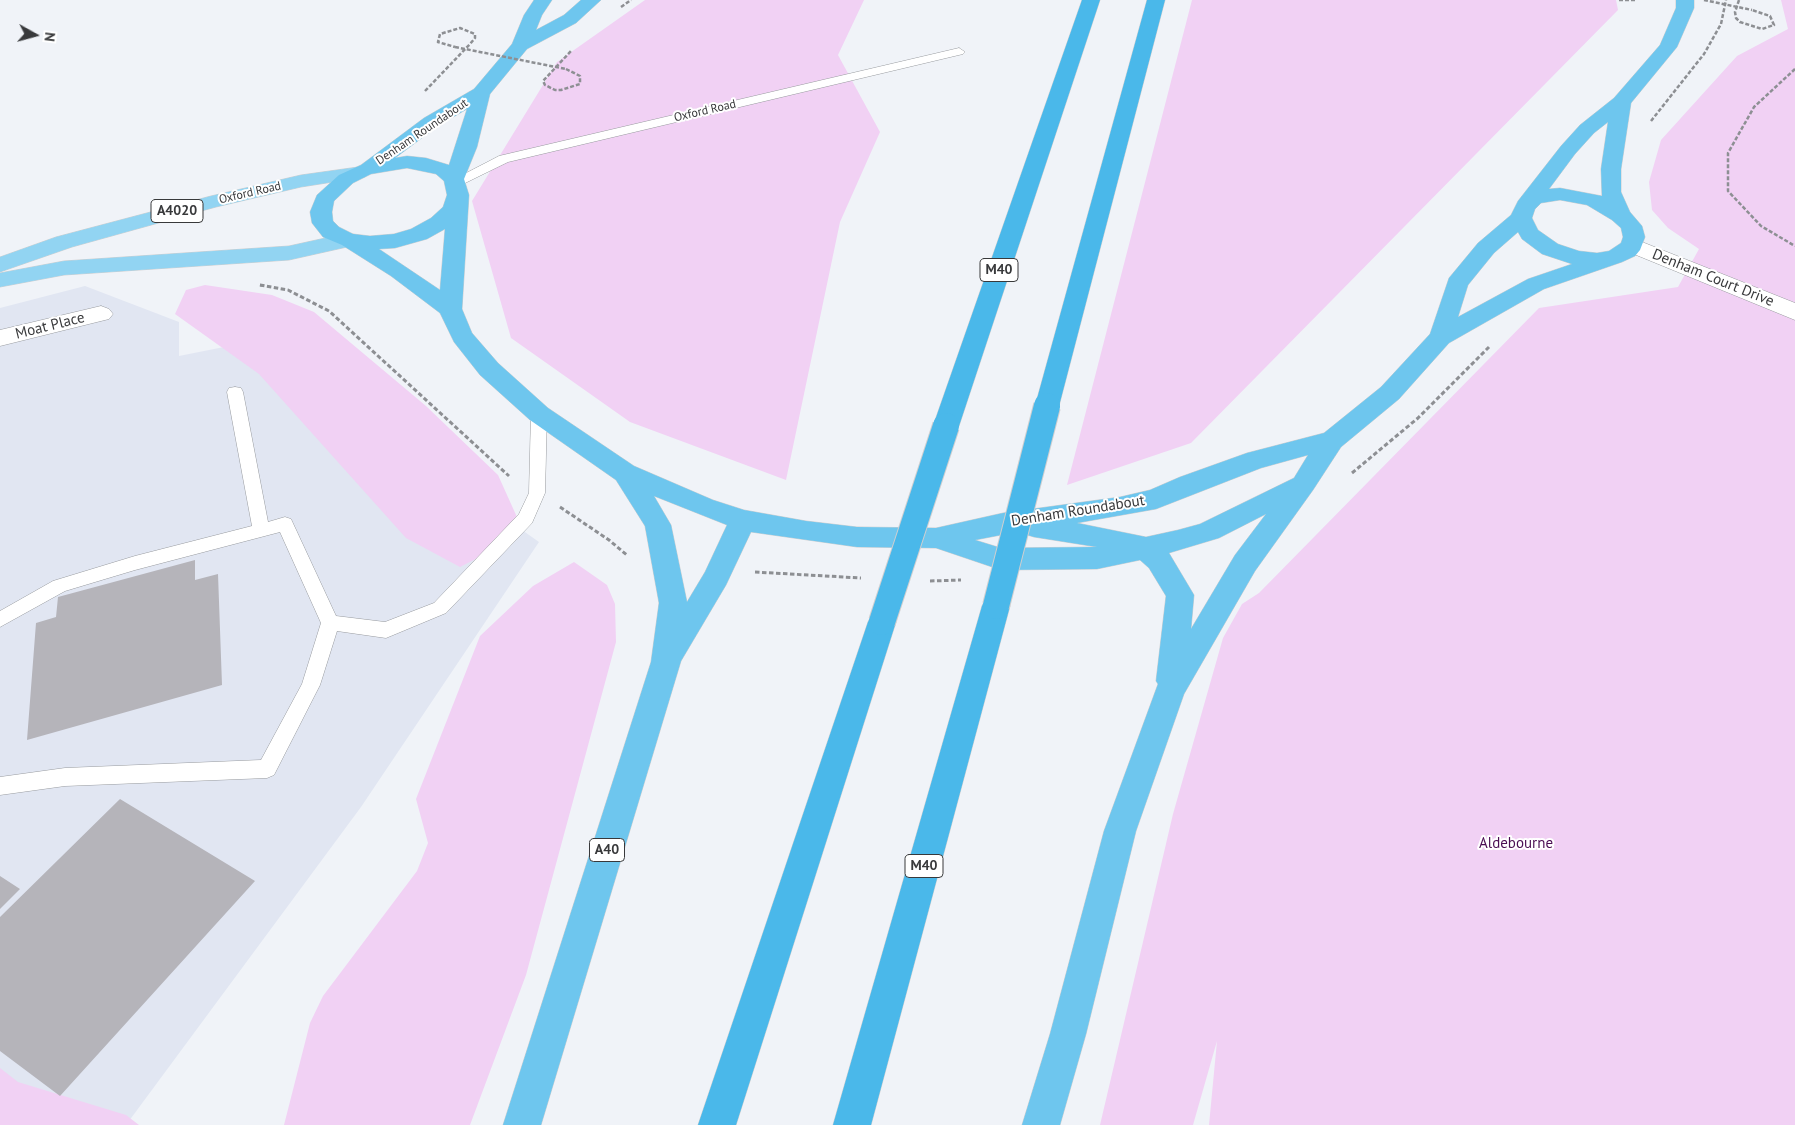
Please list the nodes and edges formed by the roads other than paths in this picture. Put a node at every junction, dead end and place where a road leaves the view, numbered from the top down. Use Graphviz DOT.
graph roads {
  1 [pos="543,0"];
  2 [pos="592,0"];
  3 [pos="1091,0"];
  4 [pos="1156,0"];
  5 [pos="1685,0"];
  6 [pos="521,45"];
  7 [pos="959,52"];
  8 [pos="481,93"];
  9 [pos="1621,102"];
  10 [pos="361,172"];
  11 [pos="455,186"];
  12 [pos="1523,212"];
  13 [pos="1620,215"];
  14 [pos="348,240"];
  15 [pos="1623,251"];
  16 [pos="0,265"];
  17 [pos="0,280"];
  18 [pos="450,309"];
  19 [pos="1795,312"];
  20 [pos="101,314"];
  21 [pos="0,338"];
  22 [pos="1441,338"];
  23 [pos="235,392"];
  24 [pos="539,414"];
  25 [pos="1332,440"];
  26 [pos="625,473"];
  27 [pos="1304,483"];
  28 [pos="744,520"];
  29 [pos="1003,523"];
  30 [pos="261,530"];
  31 [pos="936,538"];
  32 [pos="1143,547"];
  33 [pos="0,620"];
  34 [pos="330,623"];
  35 [pos="666,662"];
  36 [pos="1170,690"];
  37 [pos="0,786"];
  38 [pos="522,1125"];
  39 [pos="717,1125"];
  40 [pos="852,1125"];
  41 [pos="1041,1125"];
  1 -- 6 [label="highway, Denham Roundabout"];
  2 -- 6 [label="highway, Denham Roundabout"];
  3 -- 39 [label="highway, M40, bridge"];
  4 -- 40 [label="highway, M40, bridge"];
  5 -- 9 [label="highway, Denham Roundabout"];
  6 -- 8 [label="highway, Denham Roundabout"];
  7 -- 11 [label="lane, Oxford Road"];
  8 -- 10 [label="highway, Denham Roundabout"];
  8 -- 11 [label="highway, Denham Roundabout"];
  9 -- 12 [label="highway, Denham Roundabout"];
  9 -- 13 [label="highway"];
  10 -- 11 [label="highway"];
  10 -- 14 [label="highway"];
  10 -- 16 [label="main road, Oxford Road / A4020"];
  11 -- 14 [label="highway"];
  11 -- 18 [label="highway, Denham Roundabout"];
  12 -- 13 [label="highway"];
  12 -- 15 [label="highway"];
  12 -- 22 [label="highway, Denham Roundabout"];
  13 -- 15 [label="highway"];
  14 -- 17 [label="main road"];
  14 -- 18 [label="highway, Denham Roundabout"];
  15 -- 19 [label="street, Denham Court Drive"];
  15 -- 22 [label="highway, Denham Roundabout"];
  18 -- 24 [label="highway, Denham Roundabout"];
  20 -- 21 [label="street, Moat Place"];
  22 -- 25 [label="highway, Denham Roundabout"];
  23 -- 30 [label="lane"];
  24 -- 26 [label="highway, Denham Roundabout"];
  24 -- 34 [label="lane"];
  25 -- 27 [label="highway, Denham Roundabout"];
  25 -- 29 [label="highway, Denham Roundabout"];
  26 -- 28 [label="highway, Denham Roundabout"];
  26 -- 35 [label="highway, A40"];
  27 -- 32 [label="highway, Denham Roundabout"];
  27 -- 36 [label="highway"];
  28 -- 31 [label="highway, Denham Roundabout"];
  28 -- 35 [label="highway"];
  29 -- 31 [label="highway, Denham Roundabout"];
  29 -- 32 [label="highway"];
  30 -- 33 [label="lane"];
  30 -- 34 [label="lane"];
  31 -- 32 [label="highway, Denham Roundabout"];
  32 -- 36 [label="highway"];
  34 -- 37 [label="lane"];
  35 -- 38 [label="highway, A40"];
  36 -- 41 [label="highway"];
}
